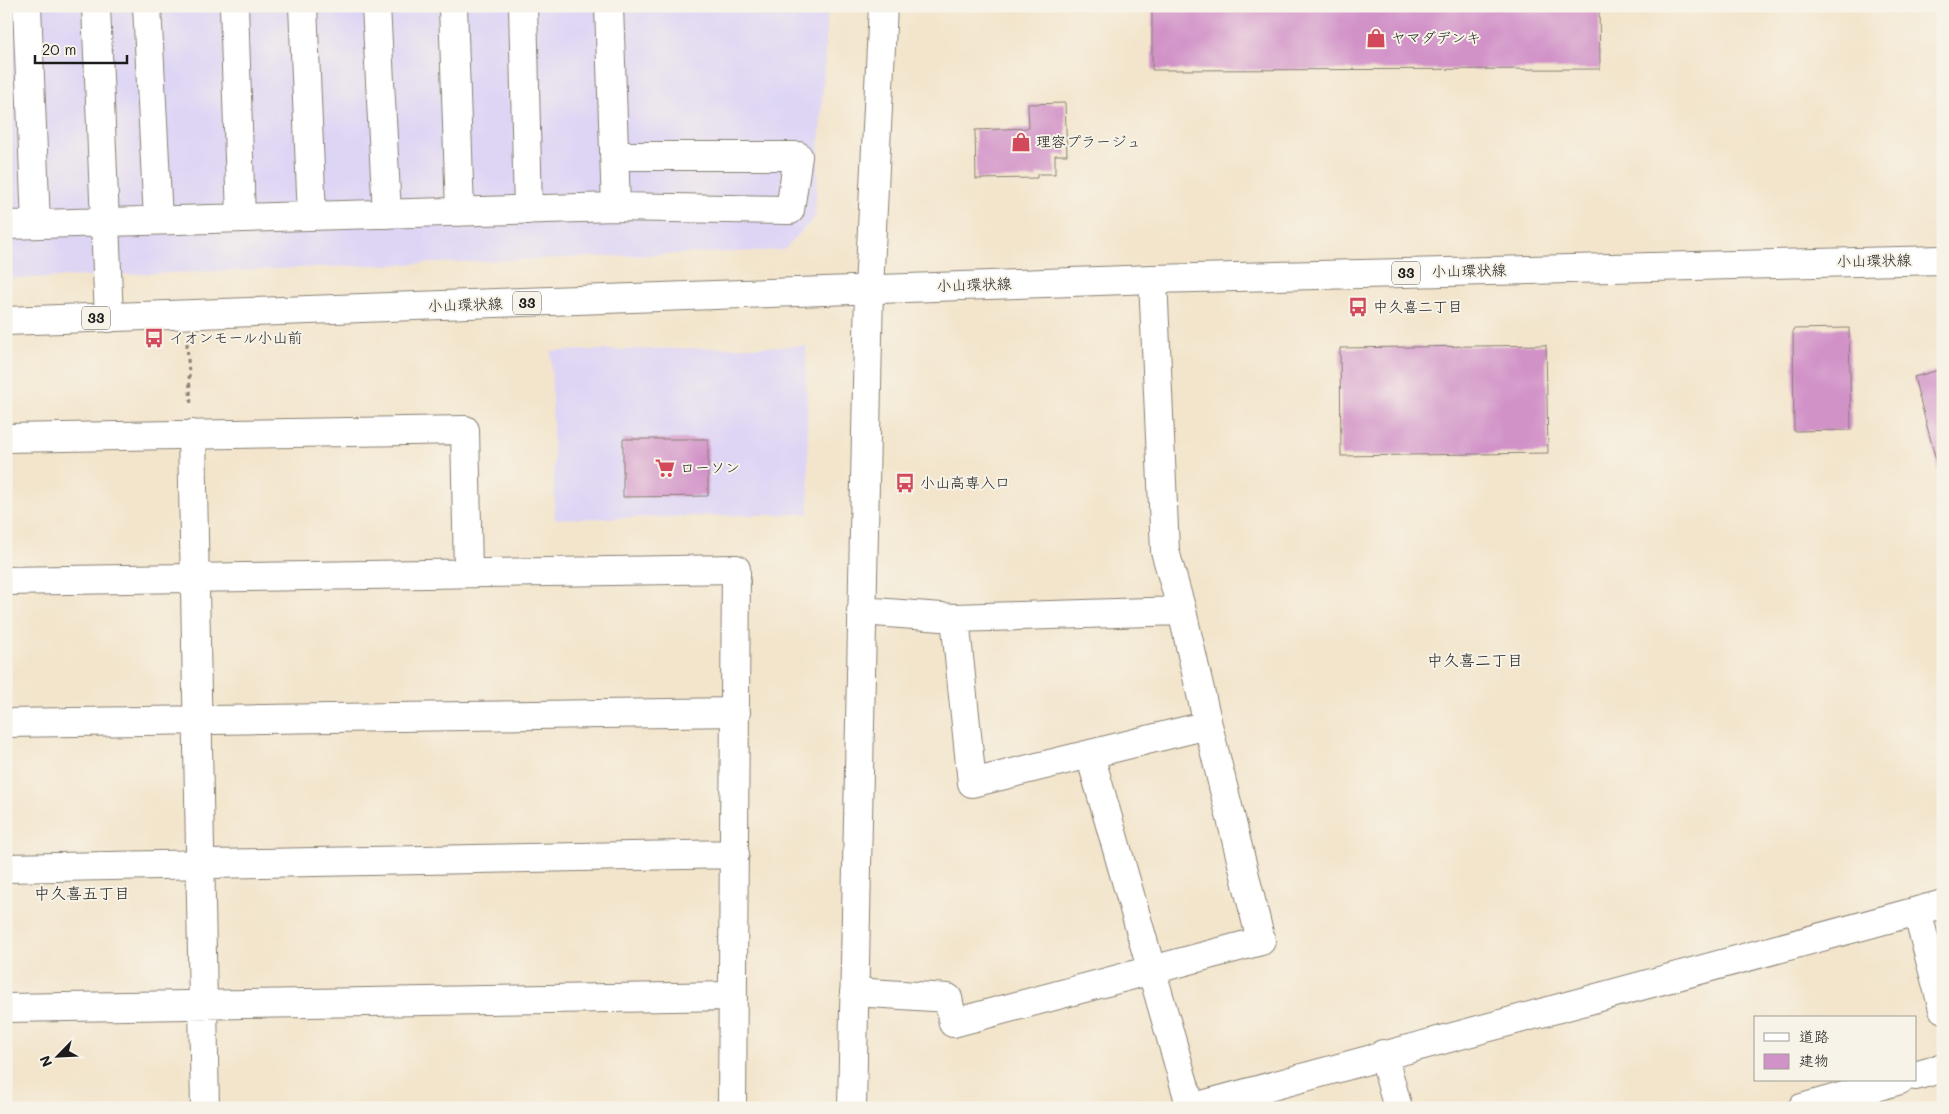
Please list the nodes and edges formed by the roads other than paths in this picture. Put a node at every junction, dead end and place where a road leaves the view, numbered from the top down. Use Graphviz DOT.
graph roads {
  1 [pos="27,6"];
  2 [pos="96,6"];
  3 [pos="147,6"];
  4 [pos="234,6"];
  5 [pos="303,6"];
  6 [pos="376,6"];
  7 [pos="454,6"];
  8 [pos="523,6"];
  9 [pos="609,6"];
  10 [pos="883,6"];
  11 [pos="614,156"];
  12 [pos="616,207"];
  13 [pos="528,210"];
  14 [pos="460,212"];
  15 [pos="387,214"];
  16 [pos="312,216"];
  17 [pos="241,218"];
  18 [pos="158,220"];
  19 [pos="105,222"];
  20 [pos="36,224"];
  21 [pos="6,225"];
  22 [pos="1943,260"];
  23 [pos="1153,279"];
  24 [pos="869,289"];
  25 [pos="109,318"];
  26 [pos="6,321"];
  27 [pos="192,434"];
  28 [pos="6,438"];
  29 [pos="468,572"];
  30 [pos="195,577"];
  31 [pos="6,581"];
  32 [pos="861,611"];
  33 [pos="1182,611"];
  34 [pos="955,618"];
  35 [pos="736,712"];
  36 [pos="198,719"];
  37 [pos="6,723"];
  38 [pos="1208,725"];
  39 [pos="1090,755"];
  40 [pos="734,854"];
  41 [pos="201,863"];
  42 [pos="6,868"];
  43 [pos="1943,904"];
  44 [pos="1916,911"];
  45 [pos="1153,971"];
  46 [pos="854,992"];
  47 [pos="733,996"];
  48 [pos="203,1005"];
  49 [pos="6,1008"];
  50 [pos="1943,1009"];
  51 [pos="1383,1054"];
  52 [pos="1943,1068"];
  53 [pos="1916,1076"];
  54 [pos="1893,1082"];
  55 [pos="206,1108"];
  56 [pos="732,1108"];
  57 [pos="852,1108"];
  58 [pos="1191,1108"];
  59 [pos="1398,1108"];
  60 [pos="1802,1108"];
  1 -- 20 [label="street"];
  2 -- 19 [label="street"];
  3 -- 18 [label="street"];
  4 -- 17 [label="street"];
  5 -- 16 [label="street"];
  6 -- 15 [label="street"];
  7 -- 14 [label="street"];
  8 -- 13 [label="street"];
  9 -- 11 [label="street"];
  10 -- 24 [label="street"];
  11 -- 12 [label="street"];
  11 -- 12 [label="street"];
  12 -- 13 [label="street"];
  13 -- 14 [label="street"];
  14 -- 15 [label="street"];
  15 -- 16 [label="street"];
  16 -- 17 [label="street"];
  17 -- 18 [label="street"];
  18 -- 19 [label="street"];
  19 -- 20 [label="street"];
  19 -- 25 [label="street"];
  20 -- 21 [label="street"];
  22 -- 23 [label="street, 小山環状線 / 33"];
  23 -- 24 [label="street, 小山環状線 / 33"];
  23 -- 33 [label="street"];
  24 -- 25 [label="street, 小山環状線 / 33"];
  24 -- 32 [label="street"];
  25 -- 26 [label="street, 小山環状線 / 33"];
  27 -- 28 [label="street"];
  27 -- 29 [label="street"];
  27 -- 30 [label="street"];
  29 -- 30 [label="street"];
  29 -- 35 [label="street"];
  30 -- 31 [label="street"];
  30 -- 36 [label="street"];
  32 -- 34 [label="street"];
  32 -- 46 [label="street"];
  33 -- 34 [label="street"];
  33 -- 38 [label="street"];
  34 -- 39 [label="street"];
  35 -- 36 [label="street"];
  35 -- 40 [label="street"];
  36 -- 37 [label="street"];
  36 -- 41 [label="street"];
  38 -- 39 [label="street"];
  38 -- 45 [label="street"];
  39 -- 45 [label="street"];
  40 -- 41 [label="street"];
  40 -- 47 [label="street"];
  41 -- 42 [label="street"];
  41 -- 48 [label="street"];
  43 -- 44 [label="street"];
  44 -- 50 [label="street"];
  44 -- 51 [label="street"];
  45 -- 46 [label="street"];
  45 -- 58 [label="street"];
  46 -- 57 [label="street"];
  47 -- 48 [label="street"];
  47 -- 56 [label="street"];
  48 -- 49 [label="street"];
  48 -- 55 [label="street"];
  51 -- 58 [label="street"];
  51 -- 59 [label="street"];
  52 -- 53 [label="street"];
  54 -- 60 [label="street"];
}
